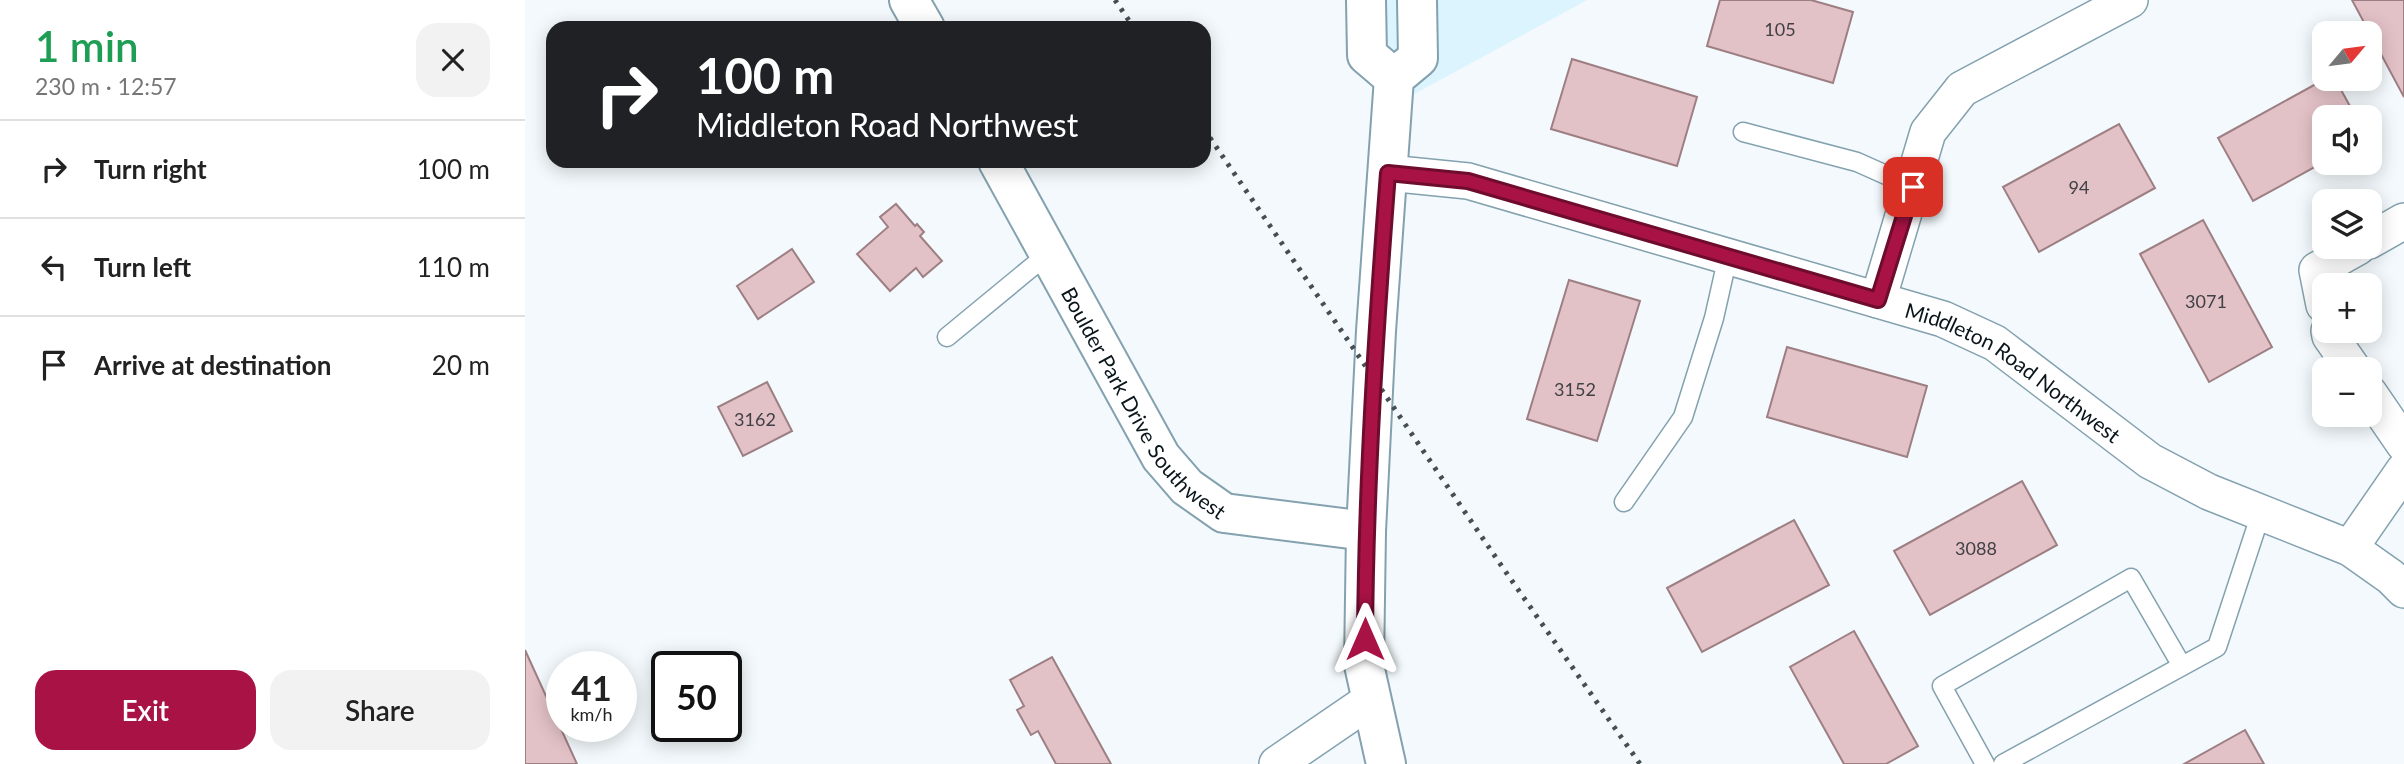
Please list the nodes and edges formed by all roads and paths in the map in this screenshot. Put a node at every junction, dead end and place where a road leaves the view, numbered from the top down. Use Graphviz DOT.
graph roads {
  1 [pos="909,0"];
  2 [pos="1366,0"];
  3 [pos="1416,0"];
  4 [pos="2130,0"];
  5 [pos="921,21"];
  6 [pos="1394,78"];
  7 [pos="1743,132"];
  8 [pos="1002,168"];
  9 [pos="1388,173"];
  10 [pos="1913,187"];
  11 [pos="2404,221"];
  12 [pos="2382,234"];
  13 [pos="1049,253"];
  14 [pos="1728,256"];
  15 [pos="2337,259"];
  16 [pos="2318,273"];
  17 [pos="1878,300"];
  18 [pos="947,337"];
  19 [pos="2382,412"];
  20 [pos="2404,444"];
  21 [pos="2404,470"];
  22 [pos="1624,502"];
  23 [pos="2261,513"];
  24 [pos="1366,531"];
  25 [pos="2350,548"];
  26 [pos="2404,590"];
  27 [pos="2182,666"];
  28 [pos="1372,699"];
  29 [pos="1277,764"];
  30 [pos="1386,764"];
  31 [pos="1985,764"];
  32 [pos="2003,764"];
  1 -- 5 [label="main road"];
  2 -- 6 [label="main road"];
  3 -- 6 [label="main road"];
  4 -- 10 [label="street"];
  6 -- 9 [label="main road"];
  7 -- 10 [label="lane"];
  8 -- 13 [label="main road, Boulder Park Drive Southwest"];
  9 -- 14 [label="street, Middleton Road Northwest"];
  9 -- 24 [label="main road"];
  10 -- 17 [label="street"];
  11 -- 12 [label="street"];
  13 -- 18 [label="lane"];
  13 -- 24 [label="main road, Boulder Park Drive Southwest"];
  14 -- 17 [label="street, Middleton Road Northwest"];
  14 -- 22 [label="lane"];
  15 -- 16 [label="street"];
  17 -- 23 [label="street, Middleton Road Northwest"];
  19 -- 20 [label="street"];
  21 -- 25 [label="street"];
  23 -- 25 [label="street, Middleton Road Northwest"];
  23 -- 27 [label="lane"];
  24 -- 28 [label="main road"];
  25 -- 26 [label="street, Middleton Road Northwest"];
  27 -- 31 [label="lane"];
  27 -- 32 [label="lane"];
  28 -- 29 [label="street"];
  28 -- 30 [label="main road"];
}
